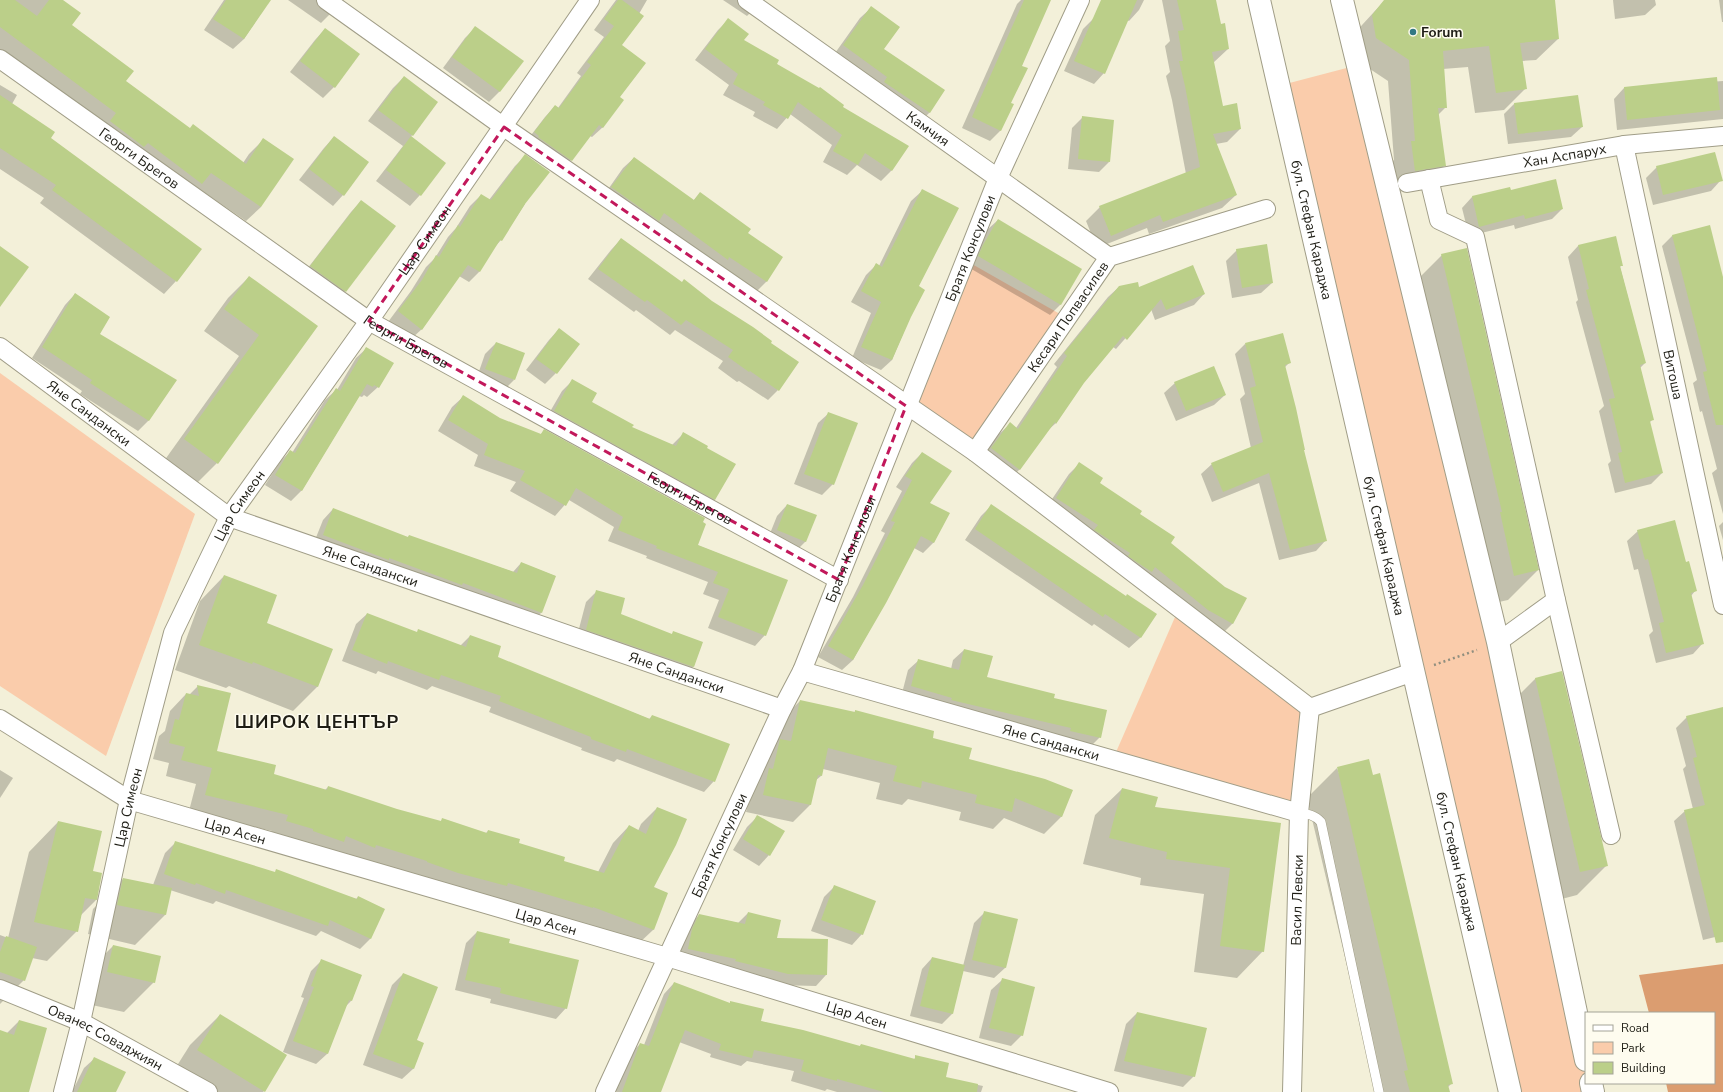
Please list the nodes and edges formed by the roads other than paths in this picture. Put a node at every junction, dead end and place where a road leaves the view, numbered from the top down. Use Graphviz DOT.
graph roads {
  1 [pos="326,0"];
  2 [pos="590,0"];
  3 [pos="747,0"];
  4 [pos="1080,0"];
  5 [pos="1259,0"];
  6 [pos="1342,0"];
  7 [pos="0,59"];
  8 [pos="504,127"];
  9 [pos="1723,136"];
  10 [pos="1624,145"];
  11 [pos="998,178"];
  12 [pos="1429,179"];
  13 [pos="1407,183"];
  14 [pos="1266,209"];
  15 [pos="1109,257"];
  16 [pos="369,321"];
  17 [pos="0,347"];
  18 [pos="906,406"];
  19 [pos="975,452"];
  20 [pos="229,517"];
  21 [pos="839,580"];
  22 [pos="1556,600"];
  23 [pos="1723,605"];
  24 [pos="1498,642"];
  25 [pos="802,671"];
  26 [pos="1413,672"];
  27 [pos="1310,708"];
  28 [pos="782,709"];
  29 [pos="0,719"];
  30 [pos="129,800"];
  31 [pos="1299,813"];
  32 [pos="1611,835"];
  33 [pos="667,957"];
  34 [pos="0,989"];
  35 [pos="81,1022"];
  36 [pos="1585,1055"];
  37 [pos="63,1092"];
  38 [pos="208,1092"];
  39 [pos="605,1092"];
  40 [pos="1109,1092"];
  41 [pos="1292,1092"];
  42 [pos="1379,1092"];
  43 [pos="1510,1092"];
  1 -- 8 [label="street"];
  2 -- 8 [label="street, Цар Симеон"];
  3 -- 11 [label="street, Камчия"];
  4 -- 11 [label="street, Братя Консулови"];
  5 -- 26 [label="street, бул. Стефан Караджа"];
  6 -- 24 [label="street"];
  7 -- 16 [label="street, Георги Брегов"];
  8 -- 16 [label="street, Цар Симеон"];
  8 -- 18 [label="street"];
  9 -- 10 [label="street, Хан Аспарух"];
  10 -- 12 [label="street, Хан Аспарух"];
  10 -- 23 [label="street, Витоша"];
  11 -- 15 [label="street, Камчия"];
  11 -- 18 [label="street, Братя Консулови"];
  12 -- 13 [label="street, Хан Аспарух"];
  12 -- 22 [label="street"];
  14 -- 15 [label="street, Кесари Попвасилев"];
  15 -- 19 [label="street, Кесари Попвасилев"];
  16 -- 20 [label="street, Цар Симеон"];
  16 -- 21 [label="street, Георги Брегов"];
  17 -- 20 [label="street, Яне Сандански"];
  18 -- 19 [label="street"];
  18 -- 21 [label="street, Братя Консулови"];
  19 -- 27 [label="street"];
  20 -- 28 [label="street, Яне Сандански"];
  20 -- 30 [label="street, Цар Симеон"];
  21 -- 25 [label="street, Братя Консулови"];
  22 -- 24 [label="street"];
  22 -- 32 [label="street"];
  24 -- 36 [label="street"];
  25 -- 28 [label="street, Братя Консулови"];
  25 -- 31 [label="street, Яне Сандански"];
  26 -- 27 [label="street"];
  26 -- 43 [label="street, бул. Стефан Караджа"];
  27 -- 31 [label="street, Васил Левски"];
  28 -- 33 [label="street, Братя Консулови"];
  29 -- 30 [label="street, Цар Асен"];
  30 -- 33 [label="street, Цар Асен"];
  30 -- 35 [label="street, Цар Симеон"];
  31 -- 41 [label="street, Васил Левски"];
  31 -- 42 [label="lane"];
  33 -- 39 [label="street, Братя Консулови"];
  33 -- 40 [label="street, Цар Асен"];
  34 -- 35 [label="street, Ованес Соваджиян"];
  35 -- 37 [label="street, Цар Симеон"];
  35 -- 38 [label="street, Ованес Соваджиян"];
}
